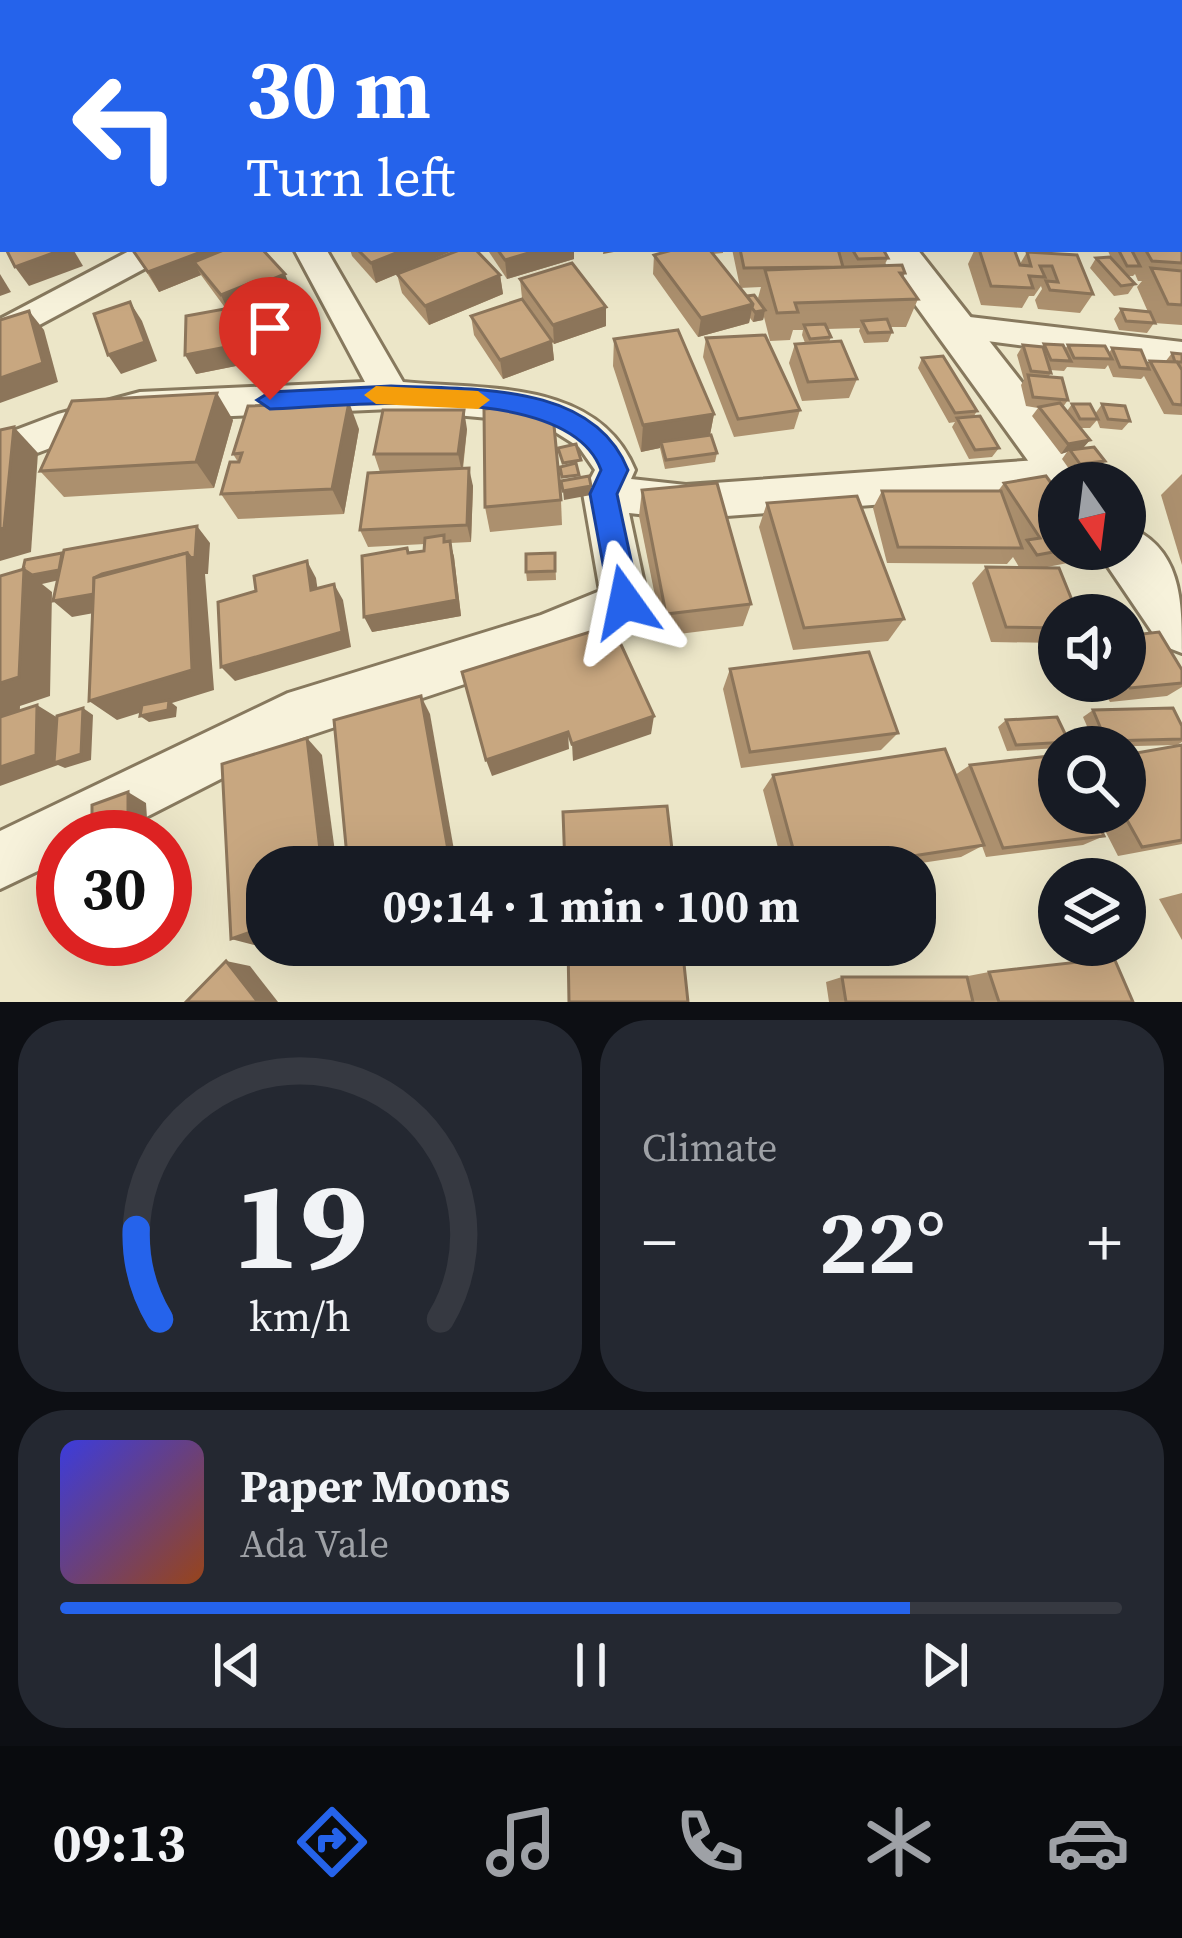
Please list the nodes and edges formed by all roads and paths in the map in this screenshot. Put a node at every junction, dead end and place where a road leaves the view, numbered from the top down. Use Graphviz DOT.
graph roads {
  1 [pos="151,252"];
  2 [pos="312,252"];
  3 [pos="897,252"];
  4 [pos="953,327"];
  5 [pos="0,334"];
  6 [pos="1182,354"];
  7 [pos="391,394"];
  8 [pos="0,452"];
  9 [pos="1058,462"];
  10 [pos="1038,480"];
  11 [pos="604,494"];
  12 [pos="1140,570"];
  13 [pos="1182,626"];
  14 [pos="0,861"];
  1 -- 5 [label="street"];
  2 -- 7 [label="street"];
  3 -- 4 [label="street"];
  4 -- 6 [label="street"];
  4 -- 9 [label="street"];
  7 -- 8 [label="street"];
  7 -- 11 [label="street"];
  10 -- 11 [label="street"];
  11 -- 14 [label="street"];
  12 -- 13 [label="street"];
}
